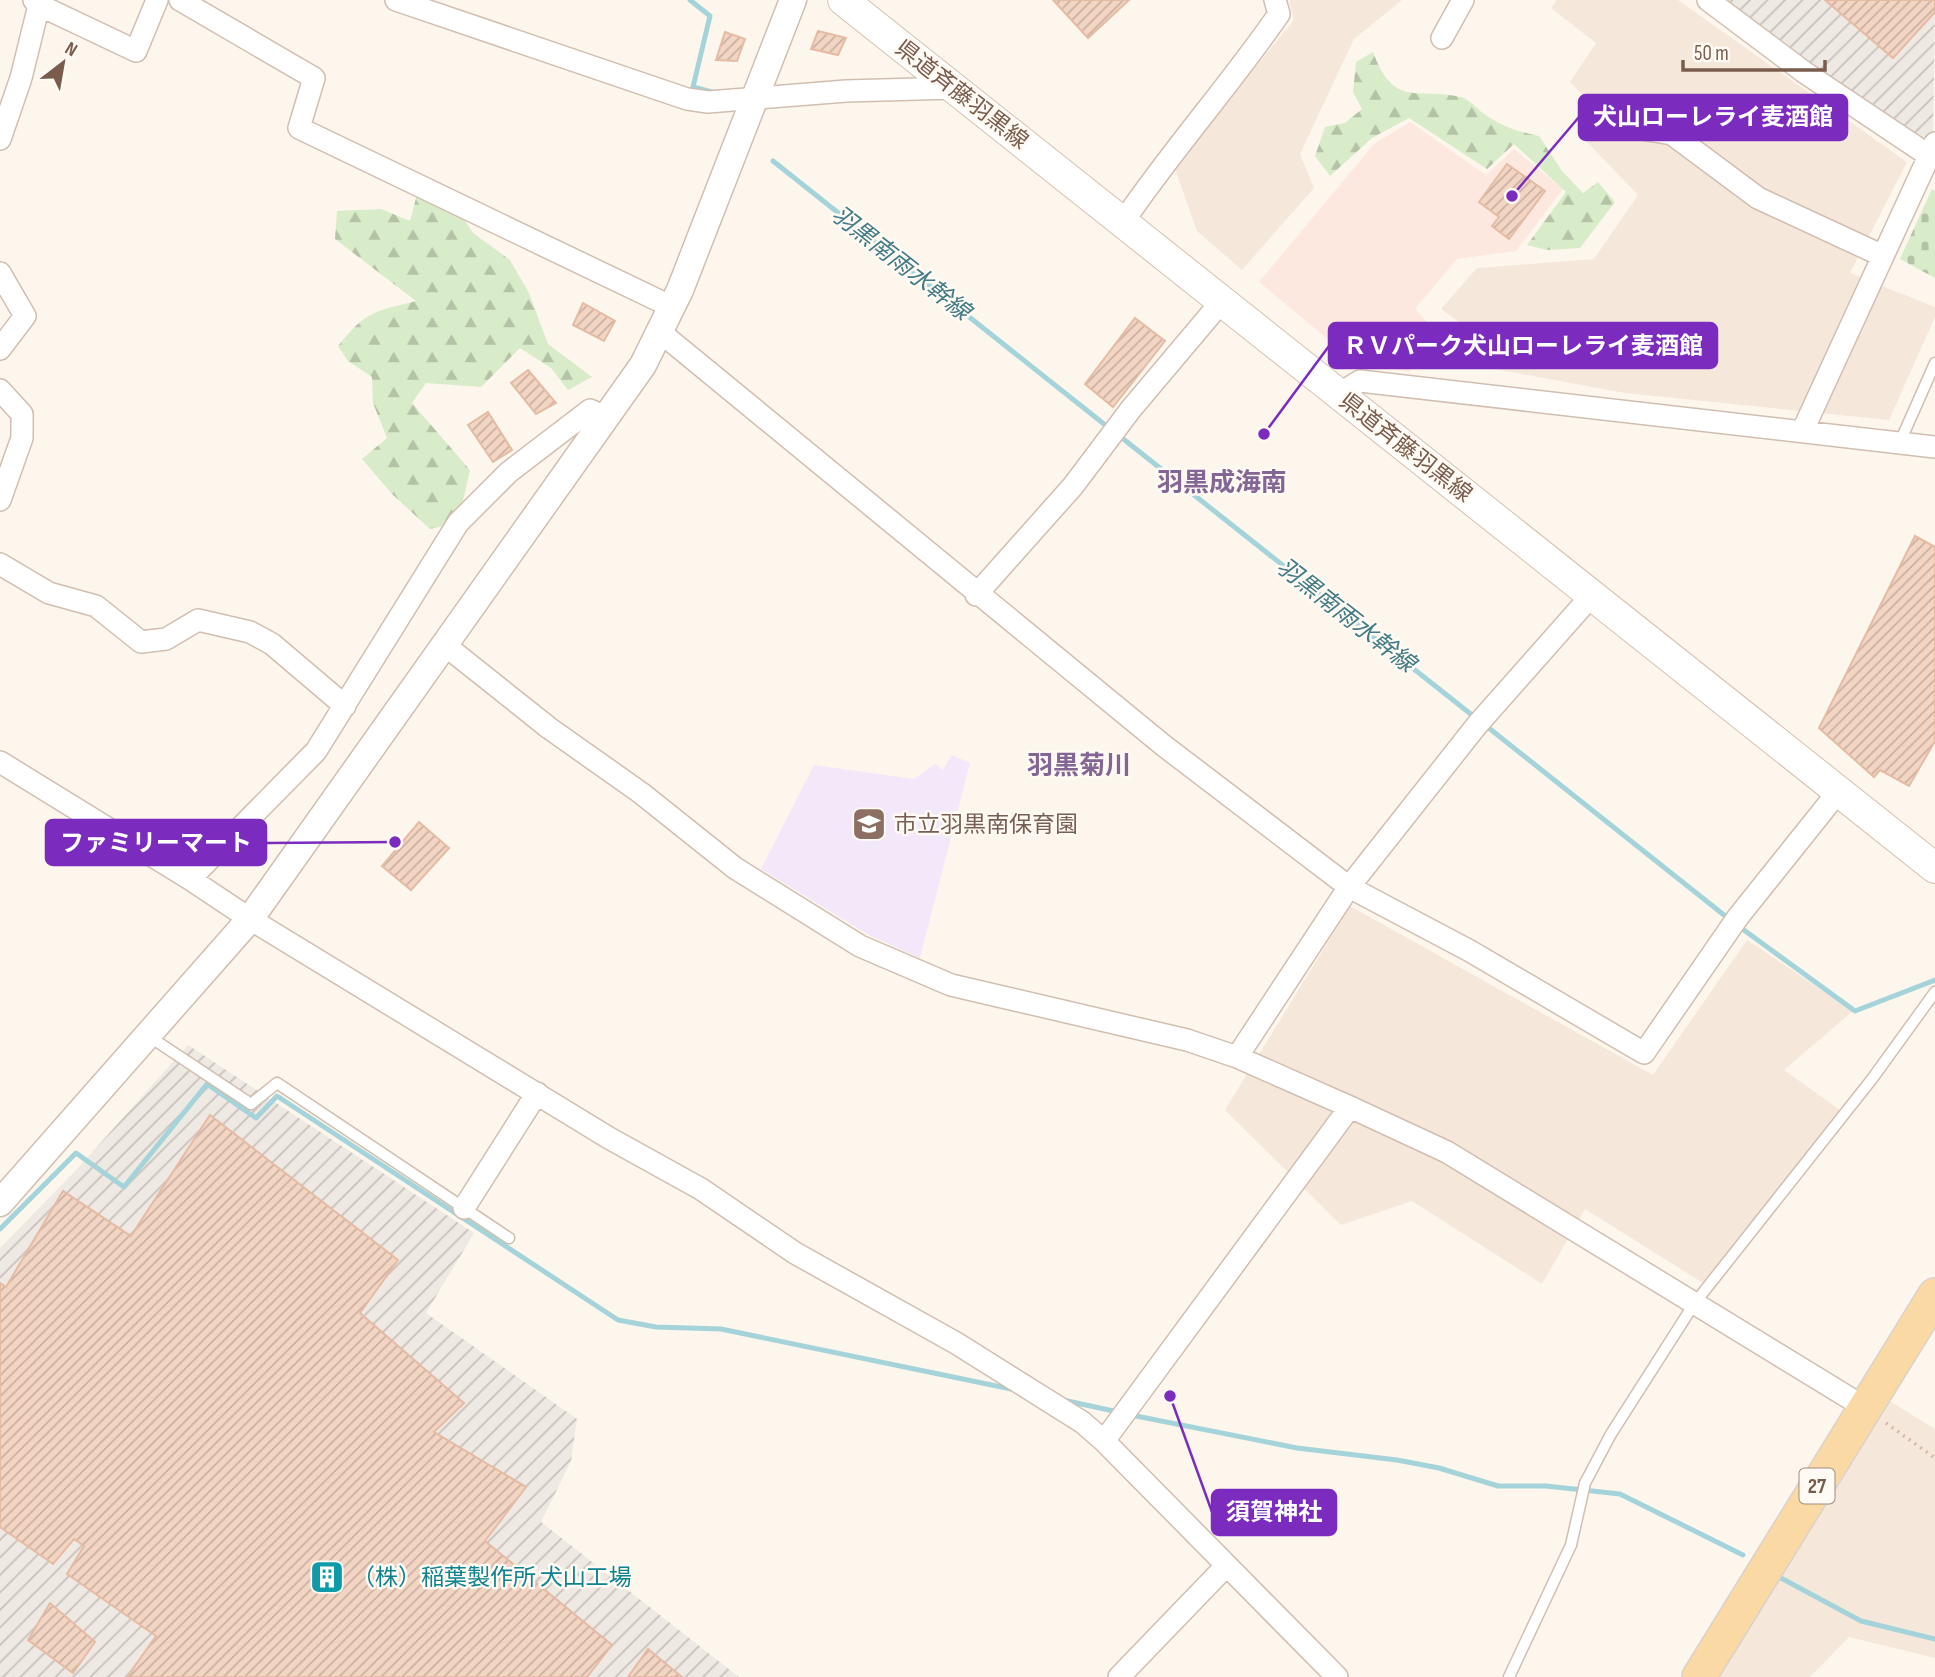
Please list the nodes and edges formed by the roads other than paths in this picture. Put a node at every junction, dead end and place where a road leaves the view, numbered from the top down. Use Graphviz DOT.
graph roads {
  1 [pos="157,0"];
  2 [pos="180,0"];
  3 [pos="396,0"];
  4 [pos="793,0"];
  5 [pos="843,0"];
  6 [pos="1275,0"];
  7 [pos="1463,0"];
  8 [pos="1708,0"];
  9 [pos="36,3"];
  10 [pos="1442,38"];
  11 [pos="954,88"];
  12 [pos="754,99"];
  13 [pos="1632,122"];
  14 [pos="0,139"];
  15 [pos="1932,149"];
  16 [pos="1123,222"];
  17 [pos="1883,256"];
  18 [pos="0,273"];
  19 [pos="1222,301"];
  20 [pos="672,307"];
  21 [pos="660,332"];
  22 [pos="0,349"];
  23 [pos="1935,363"];
  24 [pos="0,390"];
  25 [pos="1339,394"];
  26 [pos="606,417"];
  27 [pos="1803,430"];
  28 [pos="1900,442"];
  29 [pos="1935,447"];
  30 [pos="0,500"];
  31 [pos="0,564"];
  32 [pos="976,594"];
  33 [pos="1592,595"];
  34 [pos="446,646"];
  35 [pos="345,706"];
  36 [pos="0,762"];
  37 [pos="1838,792"];
  38 [pos="1935,868"];
  39 [pos="190,879"];
  40 [pos="1349,887"];
  41 [pos="250,919"];
  42 [pos="1935,992"];
  43 [pos="150,1037"];
  44 [pos="1237,1057"];
  45 [pos="537,1093"];
  46 [pos="1350,1107"];
  47 [pos="0,1203"];
  48 [pos="464,1208"];
  49 [pos="509,1238"];
  50 [pos="1935,1296"];
  51 [pos="1694,1304"];
  52 [pos="1864,1407"];
  53 [pos="1104,1441"];
  54 [pos="1226,1566"];
  55 [pos="1119,1677"];
  56 [pos="1337,1677"];
  57 [pos="1508,1677"];
  58 [pos="1699,1677"];
  1 -- 9 [label="street"];
  2 -- 20 [label="street"];
  3 -- 12 [label="street"];
  4 -- 12 [label="street"];
  5 -- 11 [label="main road, 県道斉藤羽黒線"];
  6 -- 16 [label="street"];
  7 -- 10 [label="street"];
  8 -- 15 [label="street"];
  9 -- 14 [label="street"];
  11 -- 12 [label="street"];
  11 -- 16 [label="main road, 県道斉藤羽黒線"];
  12 -- 20 [label="street"];
  13 -- 17 [label="street"];
  15 -- 17 [label="street"];
  16 -- 19 [label="main road, 県道斉藤羽黒線"];
  17 -- 27 [label="street"];
  18 -- 22 [label="street"];
  19 -- 25 [label="main road, 県道斉藤羽黒線"];
  19 -- 32 [label="street"];
  20 -- 21 [label="street"];
  21 -- 26 [label="street"];
  21 -- 32 [label="street"];
  23 -- 28 [label="lane"];
  24 -- 30 [label="street"];
  25 -- 27 [label="street"];
  25 -- 33 [label="main road, 県道斉藤羽黒線"];
  26 -- 34 [label="street"];
  26 -- 35 [label="street"];
  27 -- 28 [label="street"];
  28 -- 29 [label="street"];
  31 -- 35 [label="street"];
  32 -- 40 [label="street"];
  33 -- 37 [label="main road, 県道斉藤羽黒線"];
  33 -- 40 [label="street"];
  34 -- 41 [label="street"];
  34 -- 44 [label="street"];
  35 -- 39 [label="street"];
  36 -- 39 [label="street"];
  37 -- 38 [label="main road, 県道斉藤羽黒線"];
  37 -- 40 [label="street"];
  39 -- 41 [label="street"];
  40 -- 44 [label="street"];
  41 -- 43 [label="street"];
  41 -- 45 [label="street"];
  42 -- 51 [label="lane"];
  43 -- 47 [label="street"];
  43 -- 48 [label="lane"];
  44 -- 46 [label="street"];
  45 -- 48 [label="street"];
  45 -- 53 [label="street"];
  46 -- 51 [label="street"];
  46 -- 53 [label="street"];
  48 -- 49 [label="lane"];
  50 -- 52 [label="main road, 27"];
  51 -- 52 [label="street"];
  51 -- 57 [label="lane"];
  52 -- 58 [label="main road, 27"];
  53 -- 54 [label="street"];
  54 -- 55 [label="street"];
  54 -- 56 [label="street"];
}
